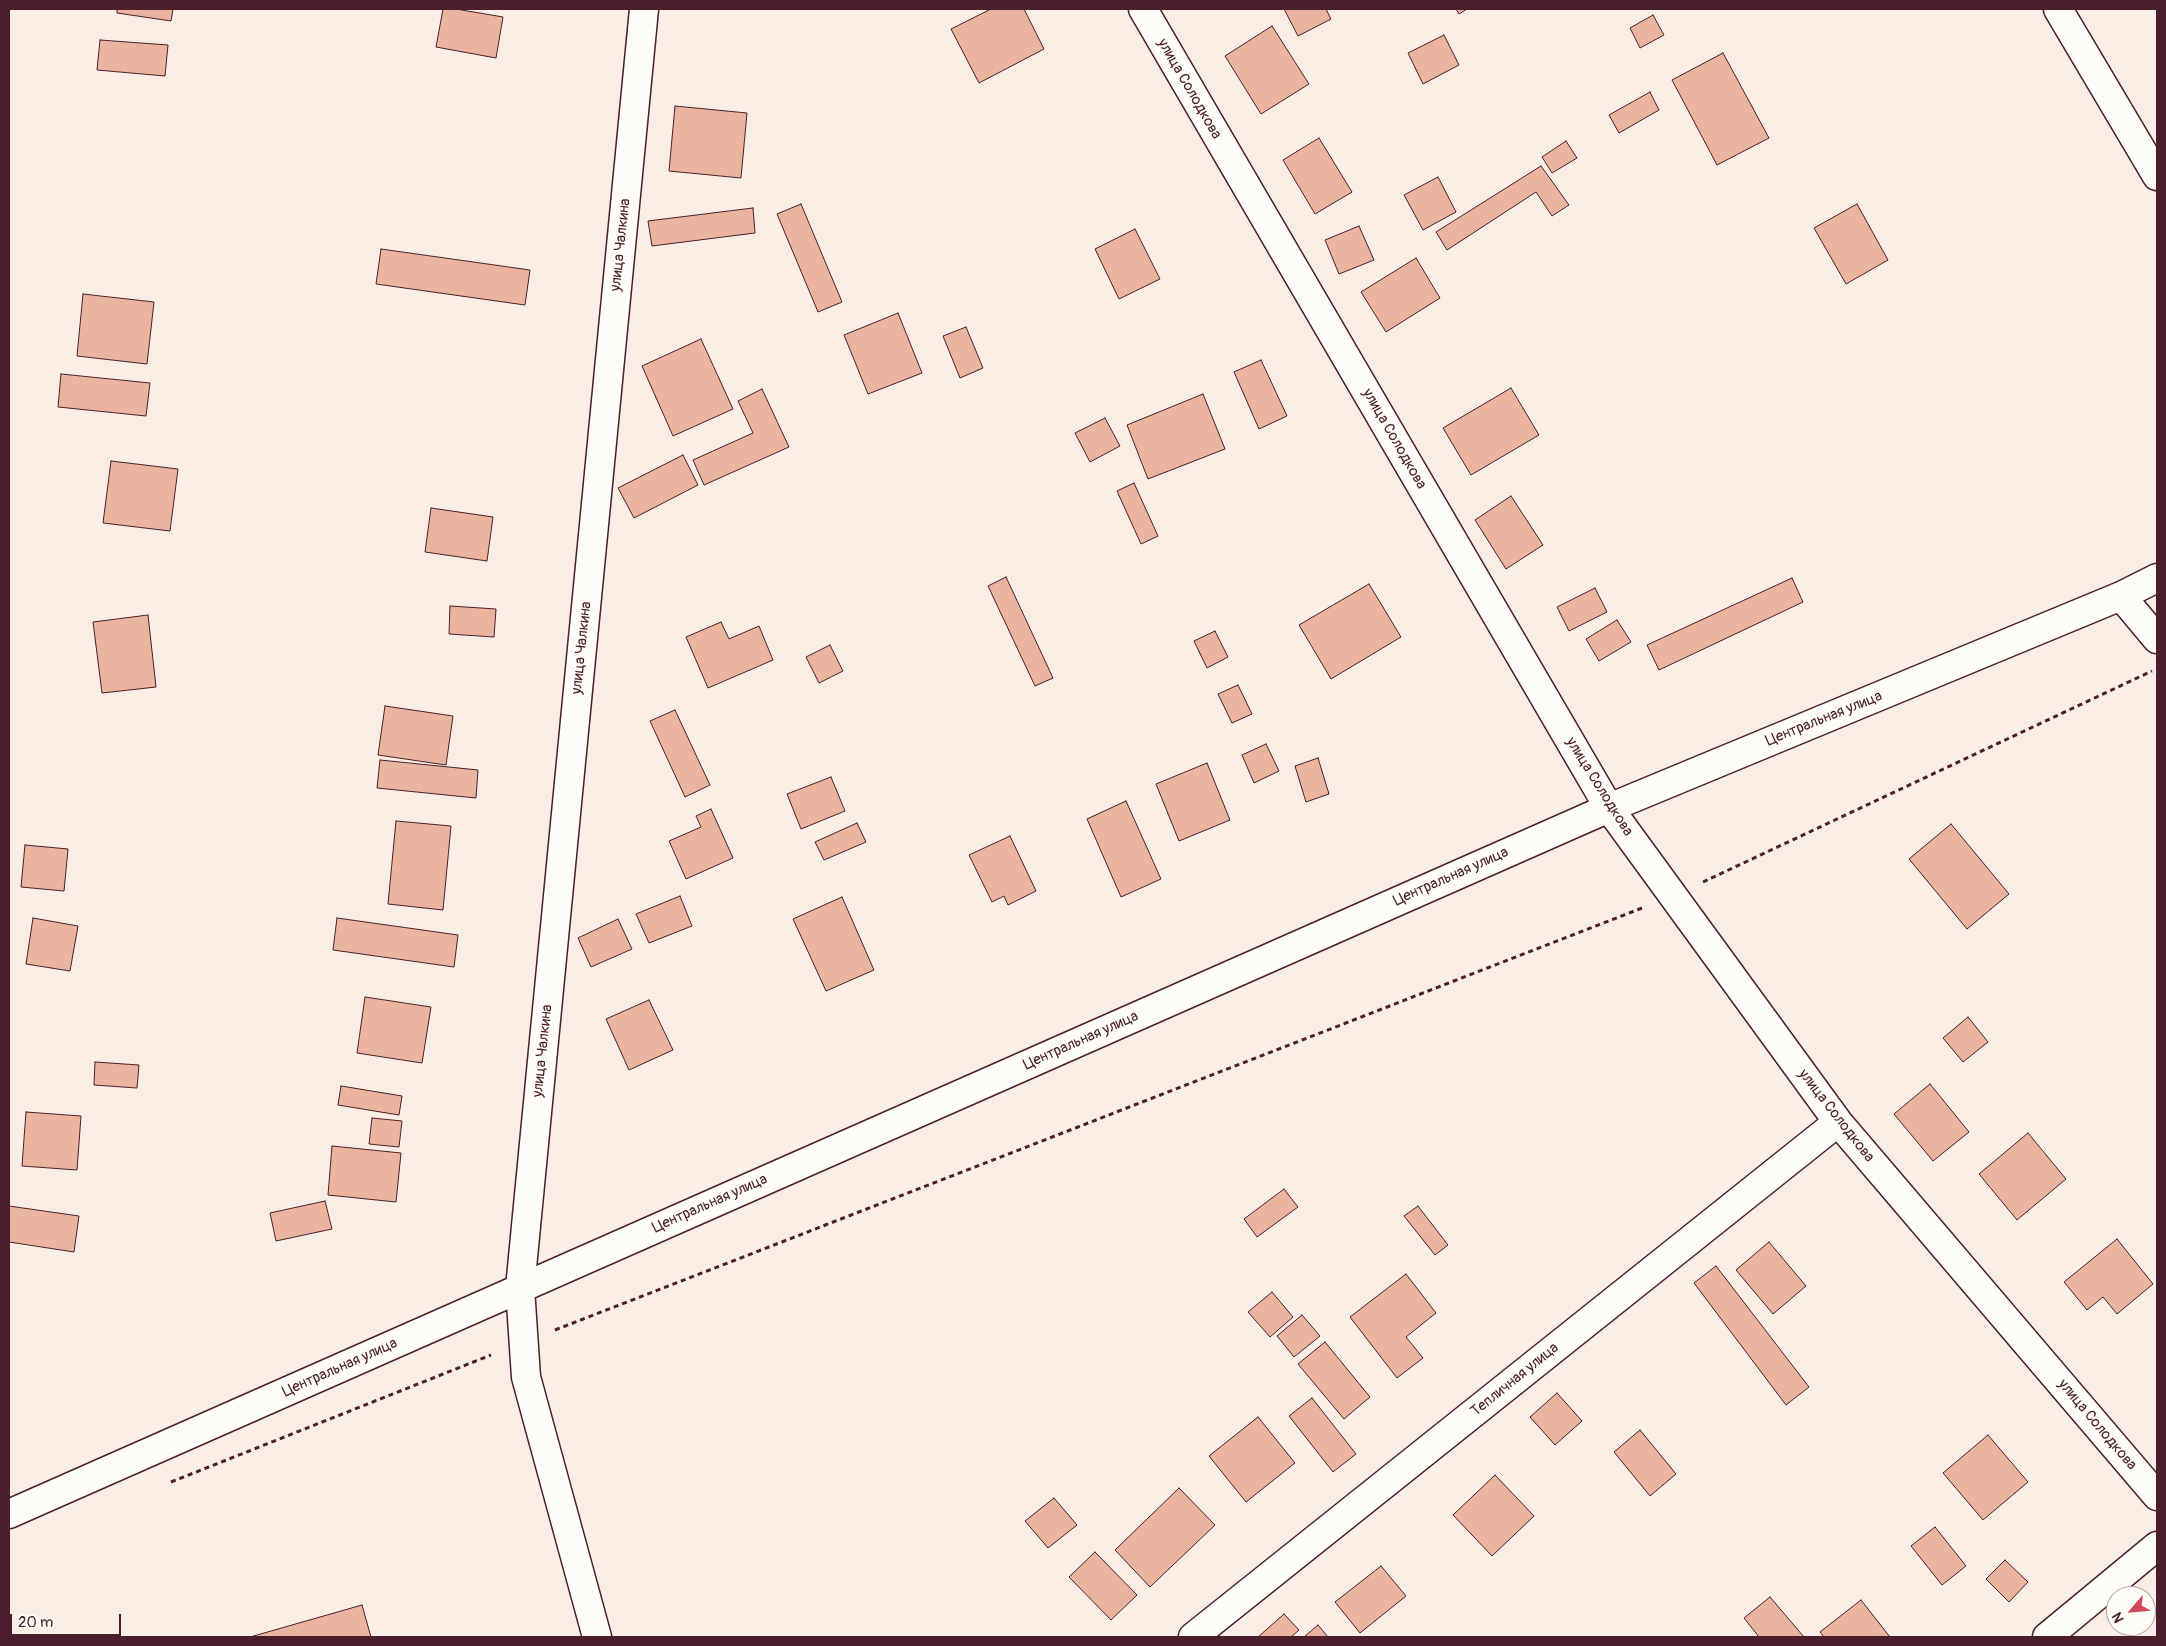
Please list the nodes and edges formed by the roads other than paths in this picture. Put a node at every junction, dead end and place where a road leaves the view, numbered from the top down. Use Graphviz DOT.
graph roads {
  1 [pos="644,9"];
  2 [pos="1142,9"];
  3 [pos="2058,9"];
  4 [pos="2157,176"];
  5 [pos="2157,578"];
  6 [pos="2121,596"];
  7 [pos="2157,639"];
  8 [pos="1609,808"];
  9 [pos="1838,1122"];
  10 [pos="520,1288"];
  11 [pos="2157,1496"];
  12 [pos="9,1514"];
  13 [pos="2157,1546"];
  14 [pos="597,1637"];
  15 [pos="1193,1637"];
  16 [pos="2047,1637"];
  1 -- 10 [label="street, улица Чалкина"];
  2 -- 8 [label="street, улица Солодкова"];
  3 -- 4 [label="street"];
  5 -- 6 [label="street, Центральная улица"];
  6 -- 7 [label="street"];
  6 -- 8 [label="street, Центральная улица"];
  8 -- 9 [label="street, улица Солодкова"];
  8 -- 10 [label="street, Центральная улица"];
  9 -- 11 [label="street, улица Солодкова"];
  9 -- 15 [label="street, Тепличная улица"];
  10 -- 12 [label="street, Центральная улица"];
  10 -- 14 [label="street, улица Чалкина"];
  13 -- 16 [label="street"];
}
